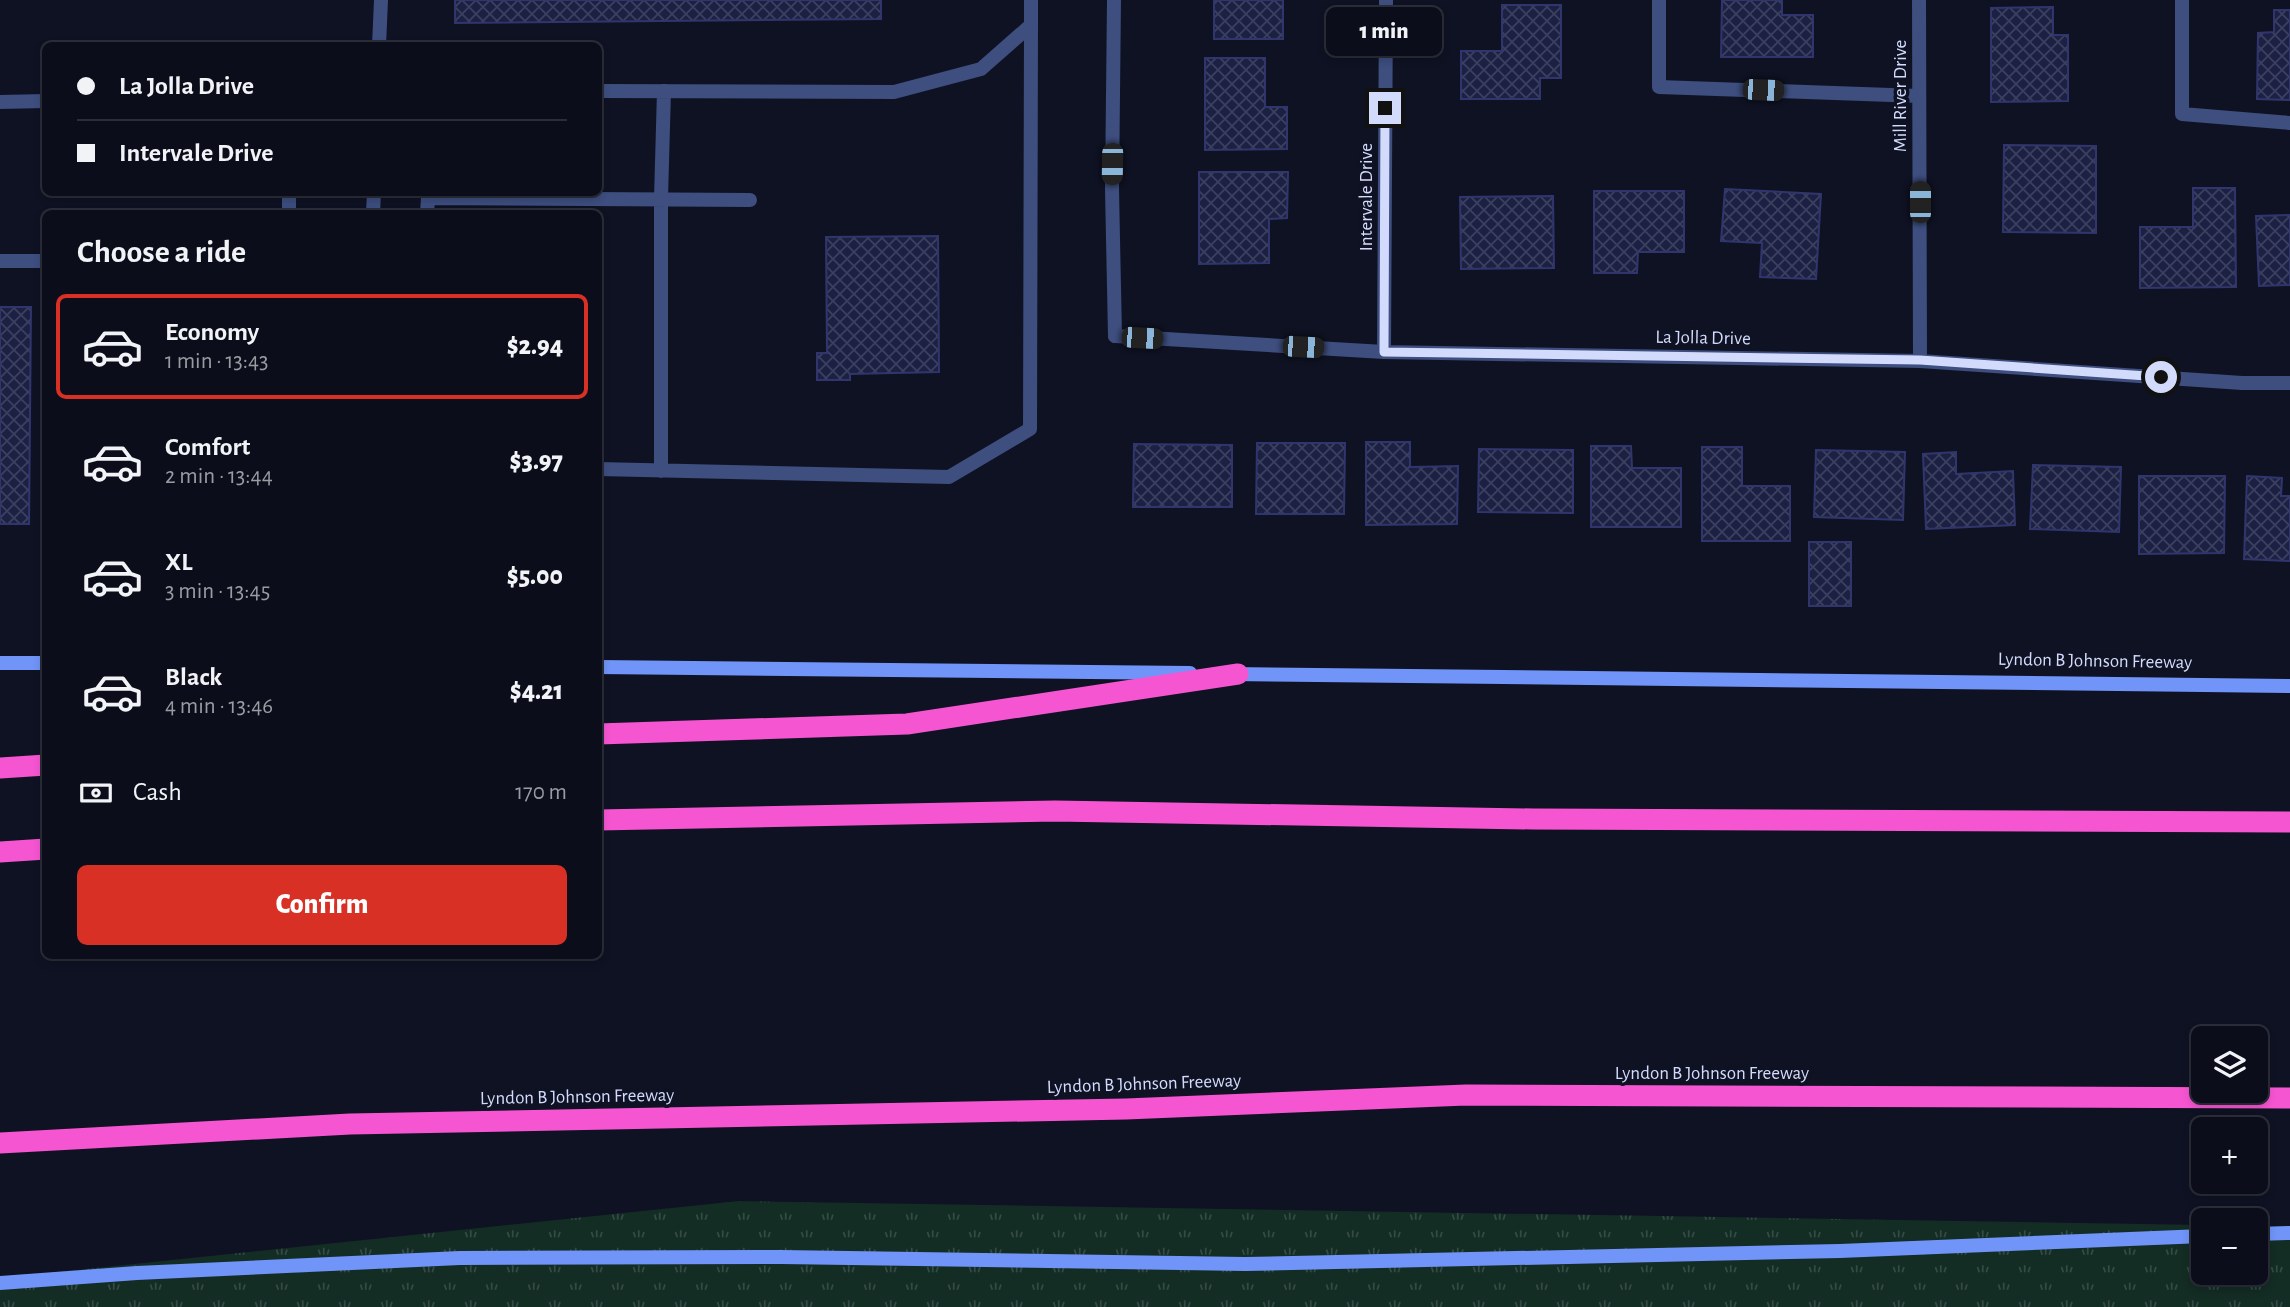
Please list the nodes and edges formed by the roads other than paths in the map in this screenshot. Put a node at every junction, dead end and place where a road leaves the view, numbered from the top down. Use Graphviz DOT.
graph roads {
  1 [pos="381,0"];
  2 [pos="1031,0"];
  3 [pos="1114,0"];
  4 [pos="1386,0"];
  5 [pos="1658,0"];
  6 [pos="1919,0"];
  7 [pos="2182,0"];
  8 [pos="1031,25"];
  9 [pos="379,42"];
  10 [pos="602,91"];
  11 [pos="664,91"];
  12 [pos="1919,96"];
  13 [pos="42,101"];
  14 [pos="0,102"];
  15 [pos="2290,123"];
  16 [pos="660,198"];
  17 [pos="750,200"];
  18 [pos="427,210"];
  19 [pos="0,261"];
  20 [pos="42,261"];
  21 [pos="1384,352"];
  22 [pos="1920,360"];
  23 [pos="2290,383"];
  24 [pos="602,469"];
  25 [pos="662,471"];
  26 [pos="0,663"];
  27 [pos="42,663"];
  28 [pos="602,667"];
  29 [pos="1238,674"];
  30 [pos="2290,686"];
  31 [pos="602,734"];
  32 [pos="42,765"];
  33 [pos="0,768"];
  34 [pos="602,820"];
  35 [pos="2290,822"];
  36 [pos="42,849"];
  37 [pos="0,852"];
  38 [pos="2290,1098"];
  39 [pos="0,1143"];
  40 [pos="2290,1233"];
  41 [pos="2268,1234"];
  42 [pos="2191,1236"];
  43 [pos="0,1283"];
  1 -- 9 [label="street"];
  2 -- 8 [label="street"];
  3 -- 21 [label="street, La Jolla Drive"];
  4 -- 21 [label="street, Intervale Drive"];
  5 -- 12 [label="street"];
  6 -- 12 [label="street, Mill River Drive"];
  7 -- 15 [label="street"];
  8 -- 11 [label="street"];
  8 -- 25 [label="street"];
  10 -- 11 [label="street"];
  11 -- 16 [label="street"];
  12 -- 22 [label="street, Mill River Drive"];
  13 -- 14 [label="street"];
  16 -- 17 [label="street"];
  16 -- 18 [label="street"];
  16 -- 25 [label="street"];
  19 -- 20 [label="street"];
  21 -- 22 [label="street, La Jolla Drive"];
  22 -- 23 [label="street, La Jolla Drive"];
  24 -- 25 [label="street"];
  26 -- 27 [label="main road"];
  28 -- 29 [label="main road, Lyndon B Johnson Freeway"];
  29 -- 30 [label="main road, Lyndon B Johnson Freeway"];
  29 -- 31 [label="highway"];
  32 -- 33 [label="highway"];
  34 -- 35 [label="highway"];
  36 -- 37 [label="highway"];
  38 -- 39 [label="highway, Lyndon B Johnson Freeway"];
  40 -- 41 [label="main road"];
  42 -- 43 [label="main road"];
}
